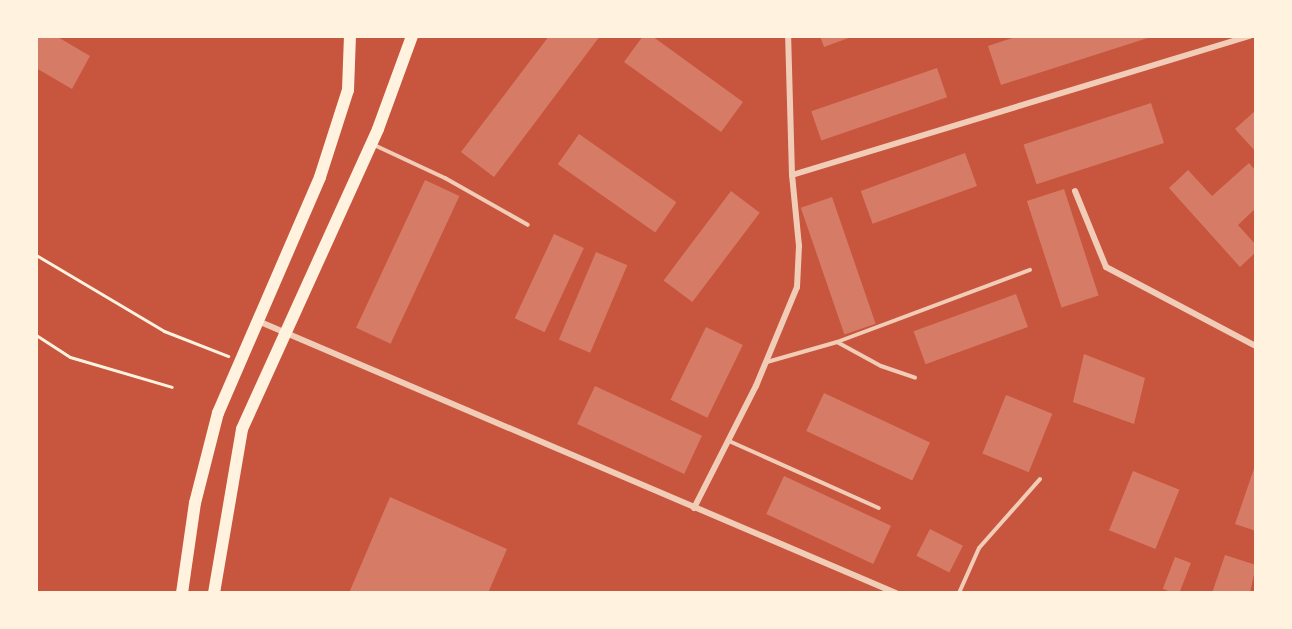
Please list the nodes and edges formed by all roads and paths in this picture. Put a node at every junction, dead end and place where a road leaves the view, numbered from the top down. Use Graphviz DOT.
graph roads {
  1 [pos="350,36"];
  2 [pos="412,36"];
  3 [pos="788,36"];
  4 [pos="1250,36"];
  5 [pos="371,144"];
  6 [pos="792,175"];
  7 [pos="1076,191"];
  8 [pos="528,225"];
  9 [pos="36,255"];
  10 [pos="1030,270"];
  11 [pos="258,321"];
  12 [pos="36,334"];
  13 [pos="283,334"];
  14 [pos="837,342"];
  15 [pos="1256,346"];
  16 [pos="240,361"];
  17 [pos="766,363"];
  18 [pos="915,378"];
  19 [pos="172,387"];
  20 [pos="729,441"];
  21 [pos="1040,479"];
  22 [pos="694,508"];
  23 [pos="879,508"];
  24 [pos="182,593"];
  25 [pos="214,593"];
  26 [pos="896,593"];
  27 [pos="959,593"];
  1 -- 11 [label="main road"];
  2 -- 5 [label="main road"];
  3 -- 6 [label="street"];
  4 -- 6 [label="street"];
  5 -- 8 [label="lane"];
  5 -- 13 [label="main road"];
  6 -- 17 [label="street"];
  7 -- 15 [label="street"];
  9 -- 16 [label="path"];
  10 -- 14 [label="lane"];
  11 -- 13 [label="street"];
  11 -- 16 [label="main road"];
  12 -- 19 [label="path"];
  13 -- 22 [label="street"];
  13 -- 25 [label="main road"];
  14 -- 17 [label="lane"];
  14 -- 18 [label="lane"];
  16 -- 24 [label="main road"];
  17 -- 20 [label="street"];
  20 -- 22 [label="street"];
  20 -- 23 [label="lane"];
  21 -- 27 [label="lane"];
  22 -- 26 [label="street"];
}
